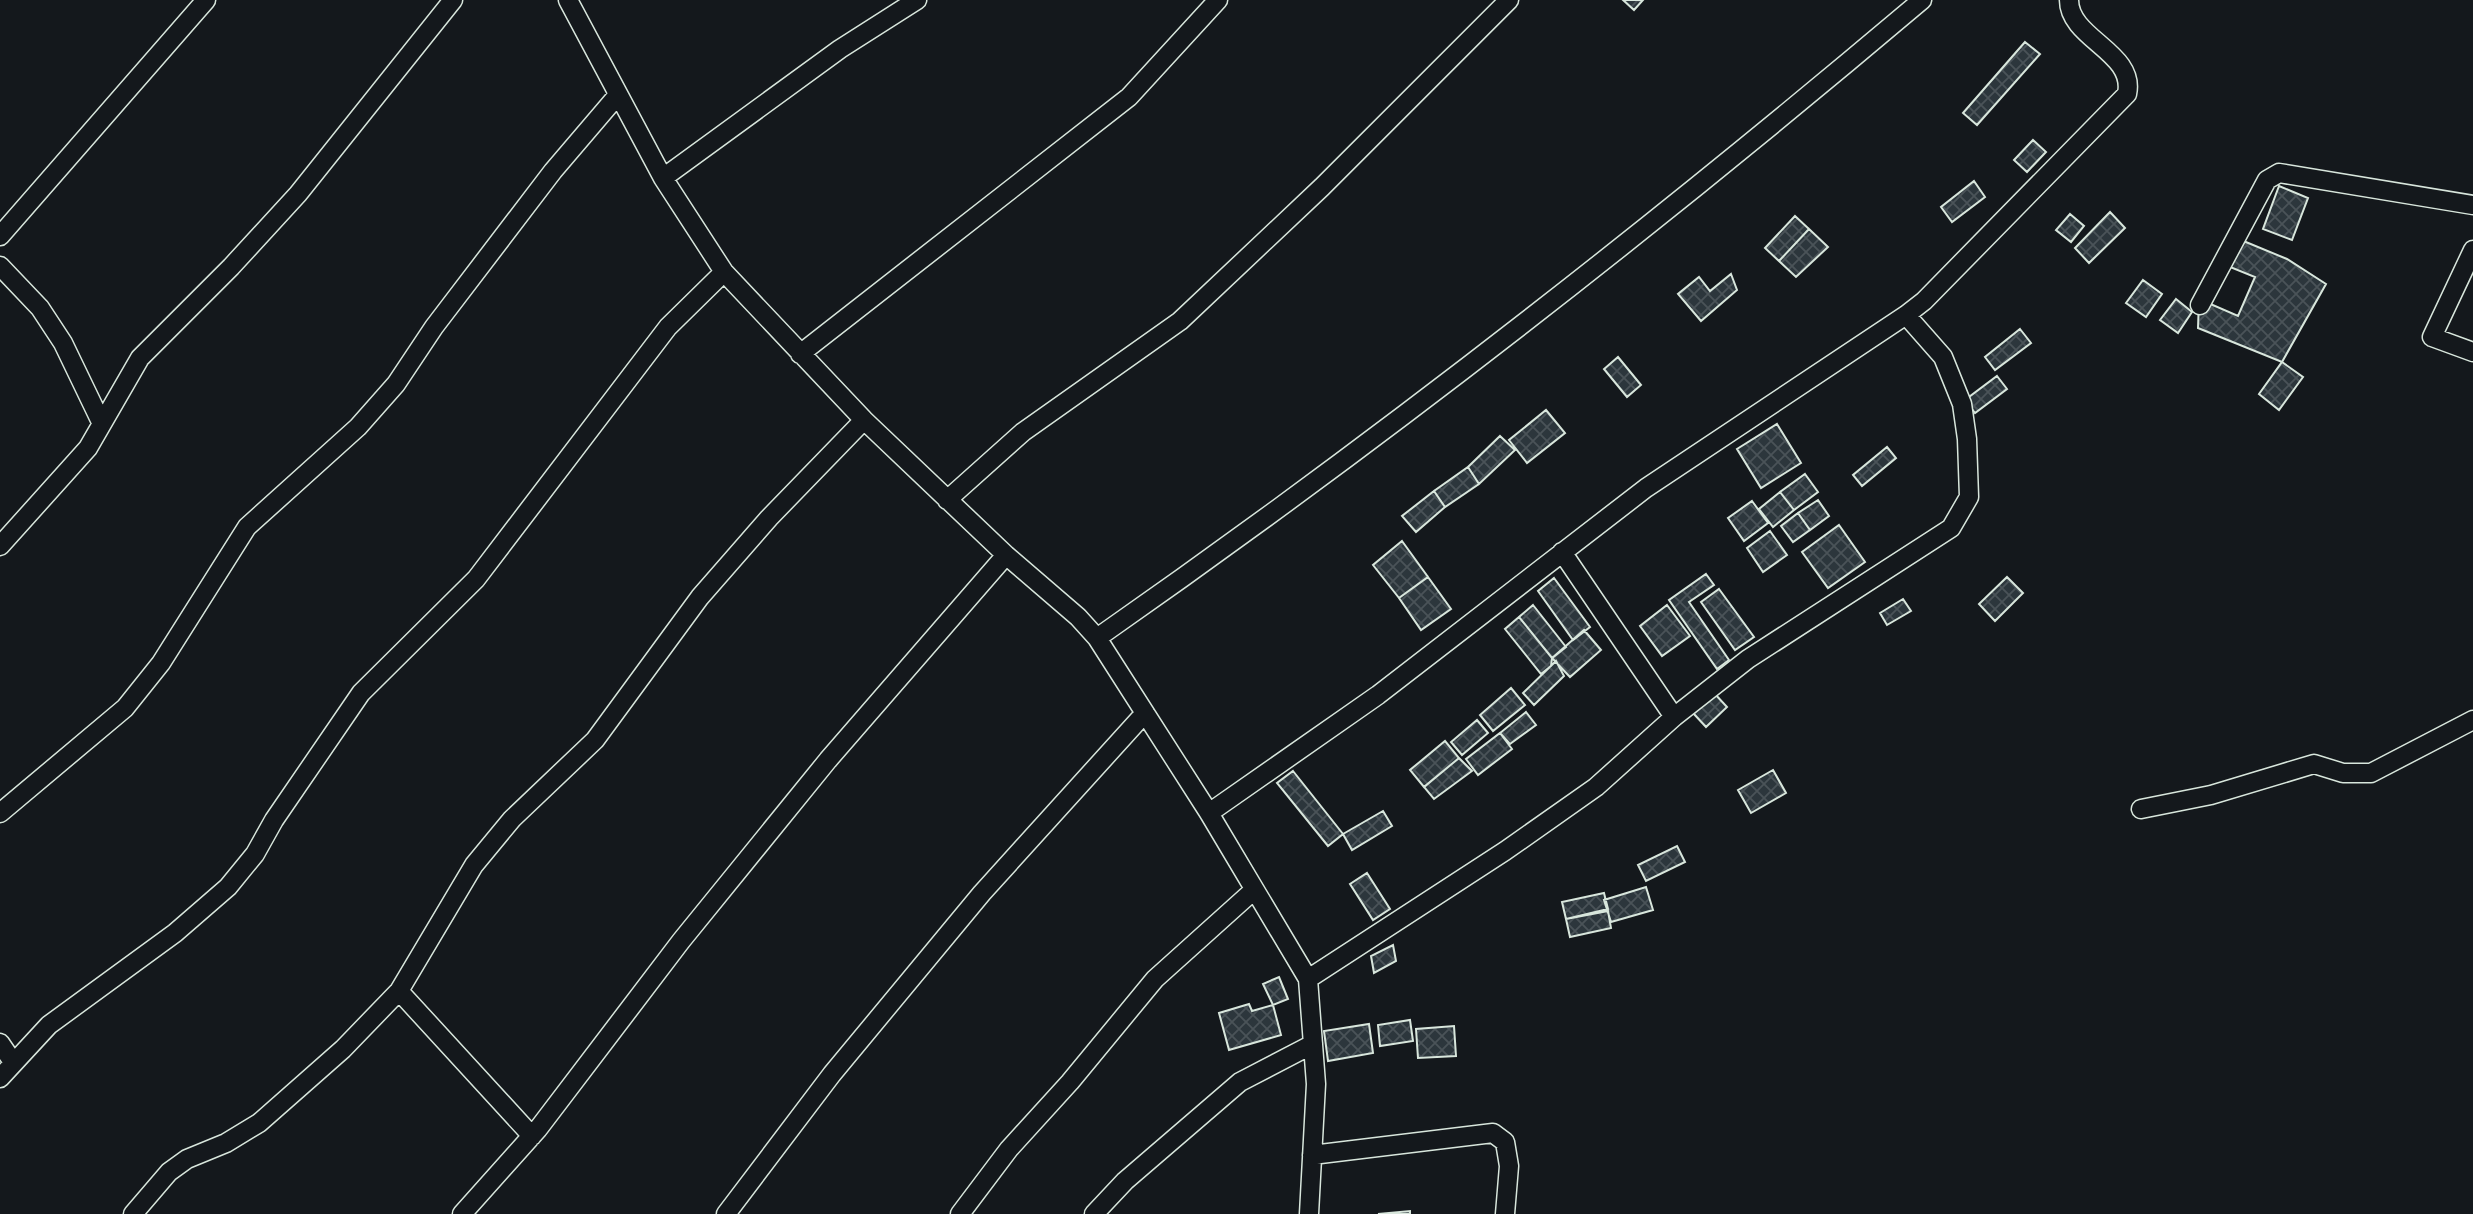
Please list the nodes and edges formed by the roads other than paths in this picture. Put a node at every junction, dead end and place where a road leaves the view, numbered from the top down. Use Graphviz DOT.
graph roads {
  1 [pos="206,0"];
  2 [pos="453,0"];
  3 [pos="568,0"];
  4 [pos="917,0"];
  5 [pos="1218,0"];
  6 [pos="1509,0"];
  7 [pos="1922,0"];
  8 [pos="2069,0"];
  9 [pos="617,96"];
  10 [pos="663,178"];
  11 [pos="2473,205"];
  12 [pos="0,236"];
  13 [pos="2473,250"];
  14 [pos="0,266"];
  15 [pos="724,272"];
  16 [pos="2200,305"];
  17 [pos="1906,315"];
  18 [pos="2473,352"];
  19 [pos="800,354"];
  20 [pos="864,420"];
  21 [pos="102,424"];
  22 [pos="947,500"];
  23 [pos="0,546"];
  24 [pos="1562,551"];
  25 [pos="1006,555"];
  26 [pos="1097,638"];
  27 [pos="1145,713"];
  28 [pos="1674,717"];
  29 [pos="2473,720"];
  30 [pos="2141,809"];
  31 [pos="0,813"];
  32 [pos="1209,813"];
  33 [pos="1254,890"];
  34 [pos="1307,979"];
  35 [pos="399,991"];
  36 [pos="0,1043"];
  37 [pos="1314,1044"];
  38 [pos="13,1062"];
  39 [pos="0,1078"];
  40 [pos="532,1136"];
  41 [pos="1312,1155"];
  42 [pos="133,1214"];
  43 [pos="462,1214"];
  44 [pos="726,1214"];
  45 [pos="961,1214"];
  46 [pos="1094,1214"];
  47 [pos="1309,1214"];
  48 [pos="1505,1214"];
  1 -- 12 [label="street"];
  2 -- 21 [label="street"];
  3 -- 9 [label="street"];
  4 -- 10 [label="street"];
  5 -- 19 [label="street"];
  6 -- 22 [label="street"];
  7 -- 26 [label="street"];
  8 -- 17 [label="street"];
  9 -- 10 [label="street"];
  9 -- 31 [label="street"];
  10 -- 15 [label="street"];
  11 -- 16 [label="street"];
  13 -- 18 [label="street"];
  14 -- 21 [label="street"];
  15 -- 19 [label="street"];
  15 -- 38 [label="street"];
  17 -- 24 [label="street"];
  17 -- 28 [label="street"];
  19 -- 20 [label="street"];
  20 -- 22 [label="street"];
  20 -- 35 [label="street"];
  21 -- 23 [label="street"];
  22 -- 25 [label="street"];
  24 -- 28 [label="street"];
  24 -- 32 [label="street"];
  25 -- 26 [label="street"];
  25 -- 40 [label="street"];
  26 -- 27 [label="street"];
  27 -- 32 [label="street"];
  27 -- 44 [label="street"];
  28 -- 34 [label="street"];
  29 -- 30 [label="street"];
  32 -- 33 [label="street"];
  33 -- 34 [label="street"];
  33 -- 45 [label="street"];
  34 -- 37 [label="street"];
  35 -- 40 [label="street"];
  35 -- 42 [label="street"];
  36 -- 38 [label="street"];
  37 -- 41 [label="street"];
  37 -- 46 [label="street"];
  38 -- 39 [label="street"];
  40 -- 43 [label="street"];
  41 -- 47 [label="street"];
  41 -- 48 [label="street"];
}
